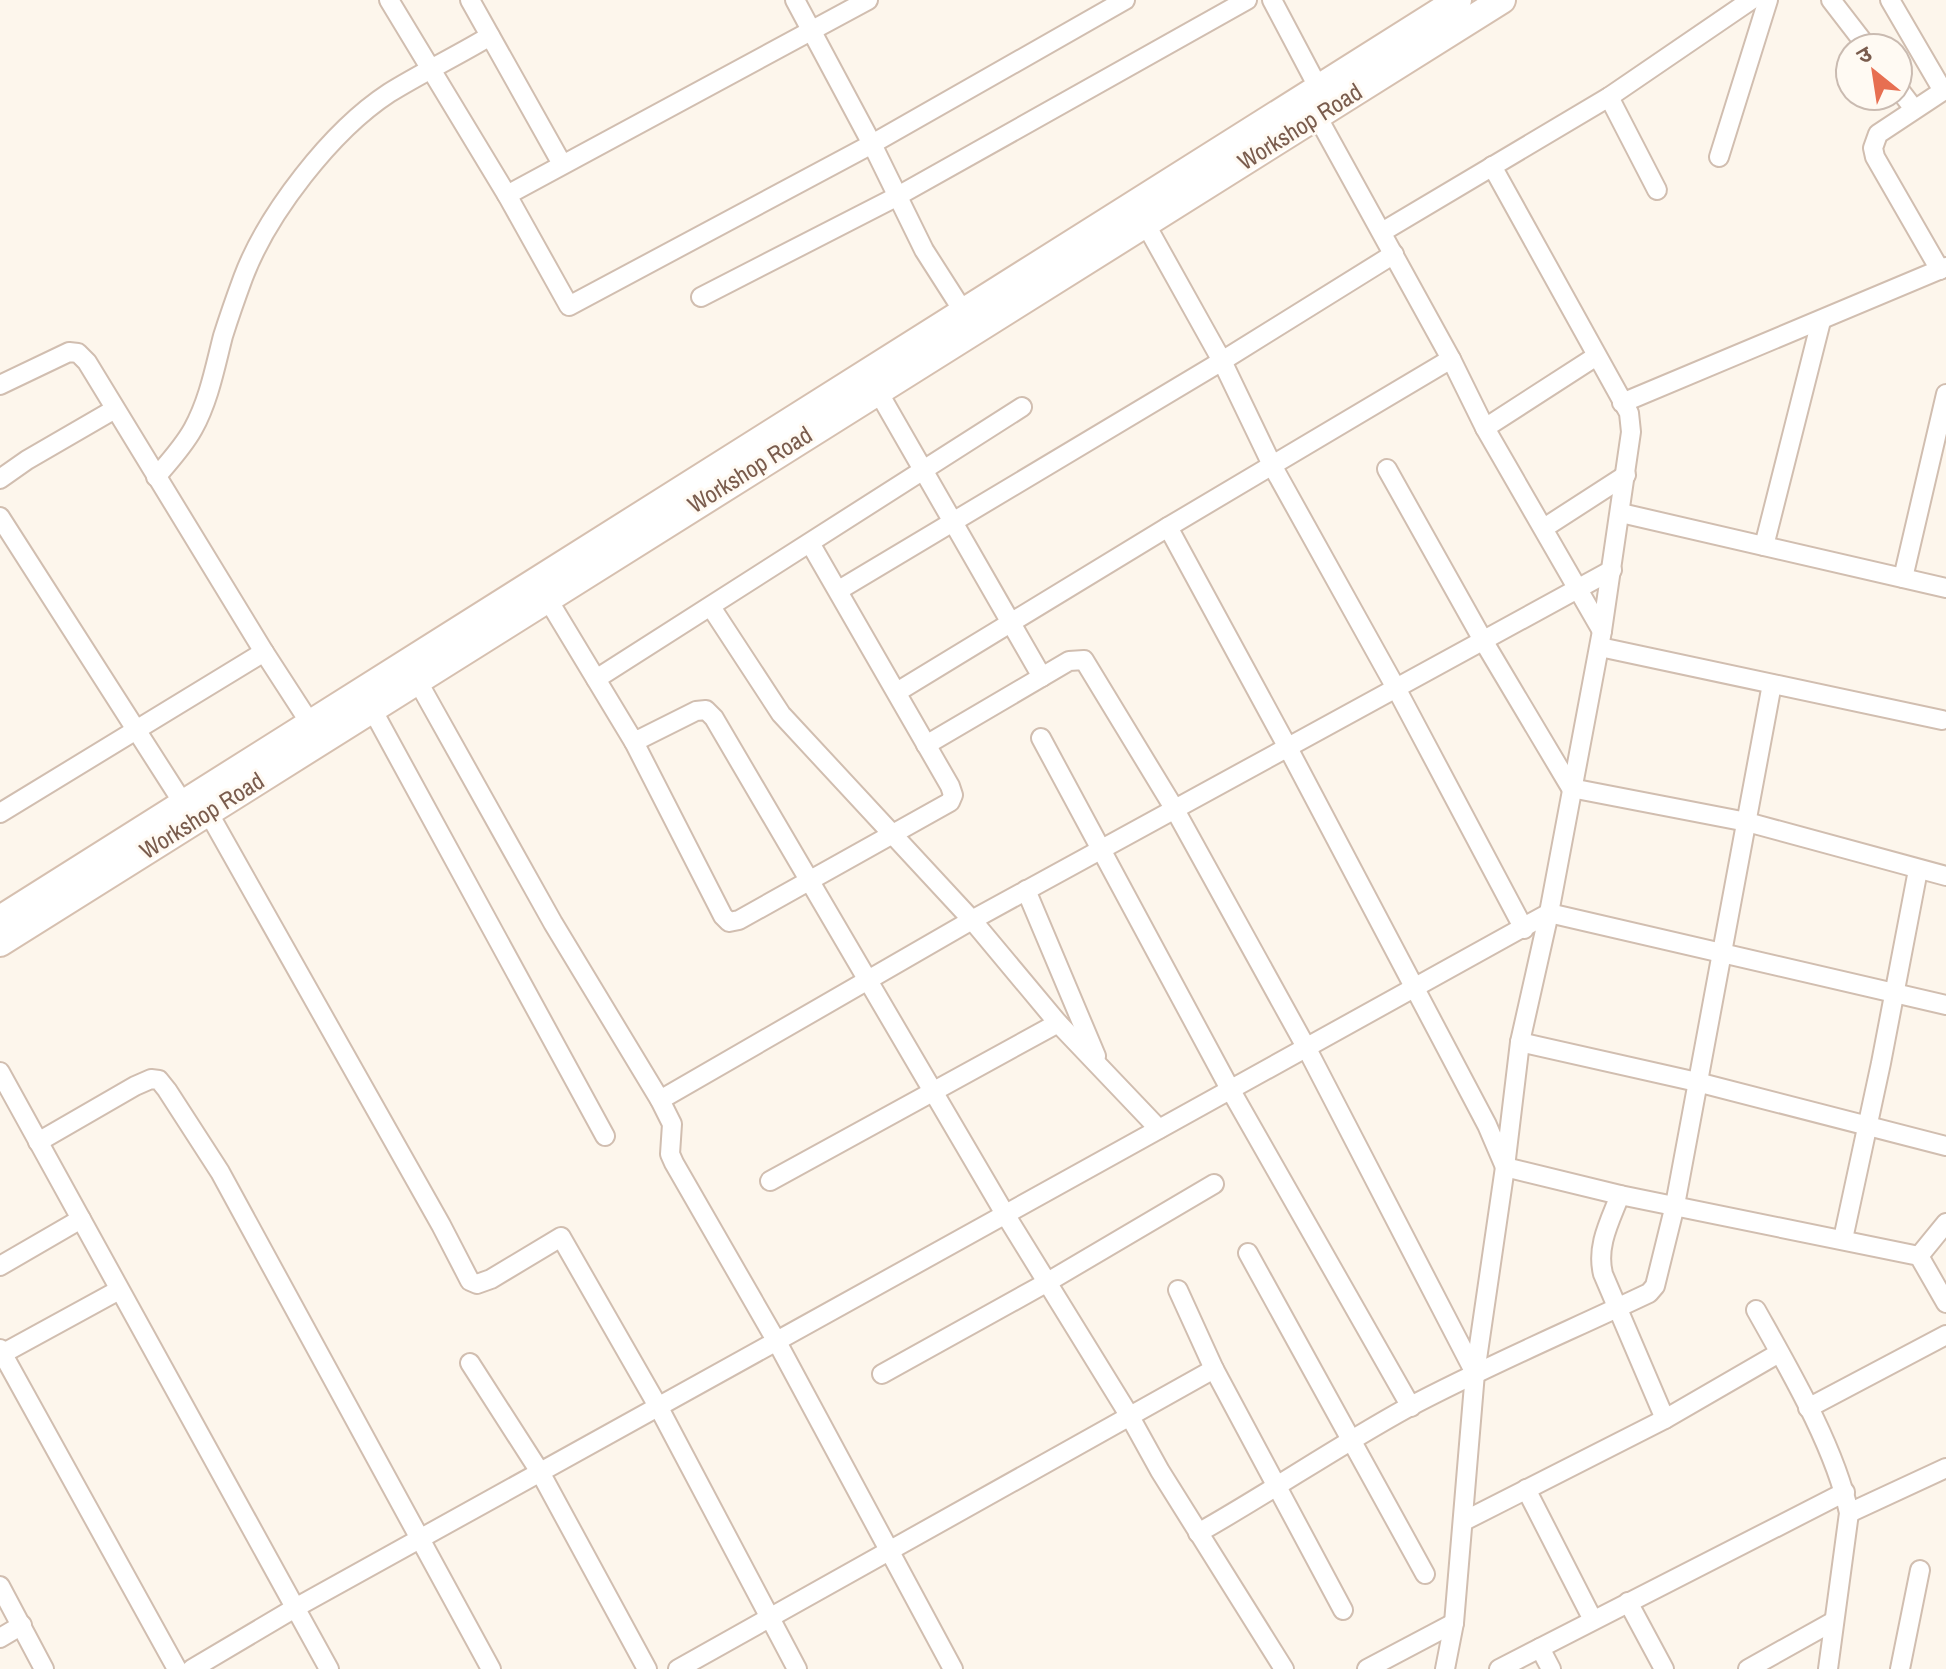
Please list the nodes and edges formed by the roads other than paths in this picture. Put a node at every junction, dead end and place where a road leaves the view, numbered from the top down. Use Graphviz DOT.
graph roads {
  1 [pos="389,0"];
  2 [pos="470,0"];
  3 [pos="795,0"];
  4 [pos="868,0"];
  5 [pos="1125,0"];
  6 [pos="1247,0"];
  7 [pos="1272,0"];
  8 [pos="1458,0"];
  9 [pos="1502,0"];
  10 [pos="1751,0"];
  11 [pos="1768,0"];
  12 [pos="1833,0"];
  13 [pos="1890,0"];
  14 [pos="811,32"];
  15 [pos="1856,32"];
  16 [pos="490,36"];
  17 [pos="430,71"];
  18 [pos="1318,87"];
  19 [pos="1944,90"];
  20 [pos="1609,97"];
  21 [pos="1914,109"];
  22 [pos="1910,112"];
  23 [pos="1317,116"];
  24 [pos="872,144"];
  25 [pos="1719,157"];
  26 [pos="562,164"];
  27 [pos="1492,166"];
  28 [pos="1657,190"];
  29 [pos="507,195"];
  30 [pos="896,197"];
  31 [pos="1145,223"];
  32 [pos="1382,232"];
  33 [pos="1394,254"];
  34 [pos="1943,269"];
  35 [pos="701,297"];
  36 [pos="963,311"];
  37 [pos="1821,321"];
  38 [pos="1595,357"];
  39 [pos="1451,359"];
  40 [pos="1222,361"];
  41 [pos="872,381"];
  42 [pos="0,385"];
  43 [pos="1946,394"];
  44 [pos="1622,403"];
  45 [pos="1022,407"];
  46 [pos="115,409"];
  47 [pos="1485,428"];
  48 [pos="1273,467"];
  49 [pos="923,469"];
  50 [pos="1387,469"];
  51 [pos="1626,475"];
  52 [pos="156,477"];
  53 [pos="0,479"];
  54 [pos="1621,513"];
  55 [pos="0,517"];
  56 [pos="953,522"];
  57 [pos="1168,527"];
  58 [pos="1544,528"];
  59 [pos="810,543"];
  60 [pos="1764,546"];
  61 [pos="1612,570"];
  62 [pos="1903,578"];
  63 [pos="1946,588"];
  64 [pos="1580,589"];
  65 [pos="839,590"];
  66 [pos="547,598"];
  67 [pos="711,607"];
  68 [pos="1010,623"];
  69 [pos="1601,639"];
  70 [pos="1484,642"];
  71 [pos="264,652"];
  72 [pos="1042,677"];
  73 [pos="596,679"];
  74 [pos="417,680"];
  75 [pos="1772,684"];
  76 [pos="1396,688"];
  77 [pos="897,692"];
  78 [pos="372,709"];
  79 [pos="1942,720"];
  80 [pos="310,723"];
  81 [pos="136,730"];
  82 [pos="1041,738"];
  83 [pos="634,742"];
  84 [pos="926,745"];
  85 [pos="1287,746"];
  86 [pos="1571,788"];
  87 [pos="196,808"];
  88 [pos="1174,808"];
  89 [pos="0,813"];
  90 [pos="1747,822"];
  91 [pos="891,833"];
  92 [pos="1102,848"];
  93 [pos="1918,870"];
  94 [pos="1946,876"];
  95 [pos="808,880"];
  96 [pos="1026,890"];
  97 [pos="1549,913"];
  98 [pos="0,919"];
  99 [pos="972,920"];
  100 [pos="1524,929"];
  101 [pos="0,943"];
  102 [pos="1723,953"];
  103 [pos="870,981"];
  104 [pos="1414,988"];
  105 [pos="1893,994"];
  106 [pos="1946,1005"];
  107 [pos="1058,1023"];
  108 [pos="1520,1042"];
  109 [pos="1306,1047"];
  110 [pos="1100,1065"];
  111 [pos="0,1072"];
  112 [pos="1697,1082"];
  113 [pos="1230,1089"];
  114 [pos="935,1091"];
  115 [pos="660,1100"];
  116 [pos="1868,1125"];
  117 [pos="1159,1129"];
  118 [pos="605,1136"];
  119 [pos="38,1142"];
  120 [pos="1946,1146"];
  121 [pos="1505,1167"];
  122 [pos="770,1181"];
  123 [pos="1214,1184"];
  124 [pos="1620,1195"];
  125 [pos="1675,1205"];
  126 [pos="1005,1214"];
  127 [pos="81,1219"];
  128 [pos="1946,1223"];
  129 [pos="1843,1239"];
  130 [pos="1248,1253"];
  131 [pos="1919,1256"];
  132 [pos="0,1266"];
  133 [pos="1046,1283"];
  134 [pos="119,1290"];
  135 [pos="1178,1290"];
  136 [pos="1946,1303"];
  137 [pos="1617,1308"];
  138 [pos="1756,1310"];
  139 [pos="1946,1335"];
  140 [pos="777,1342"];
  141 [pos="1,1353"];
  142 [pos="1779,1353"];
  143 [pos="470,1363"];
  144 [pos="1214,1369"];
  145 [pos="1475,1373"];
  146 [pos="882,1374"];
  147 [pos="1411,1407"];
  148 [pos="659,1408"];
  149 [pos="1808,1408"];
  150 [pos="1129,1415"];
  151 [pos="1665,1419"];
  152 [pos="1351,1439"];
  153 [pos="1946,1468"];
  154 [pos="540,1472"];
  155 [pos="1277,1489"];
  156 [pos="1526,1489"];
  157 [pos="1845,1492"];
  158 [pos="1849,1513"];
  159 [pos="1464,1521"];
  160 [pos="1198,1533"];
  161 [pos="419,1539"];
  162 [pos="887,1550"];
  163 [pos="1920,1570"];
  164 [pos="1425,1574"];
  165 [pos="0,1586"];
  166 [pos="1628,1602"];
  167 [pos="295,1608"];
  168 [pos="1343,1610"];
  169 [pos="769,1619"];
  170 [pos="1593,1620"];
  171 [pos="1834,1621"];
  172 [pos="1454,1623"];
  173 [pos="22,1625"];
  174 [pos="0,1638"];
  175 [pos="1540,1648"];
  176 [pos="44,1669"];
  177 [pos="177,1669"];
  178 [pos="192,1669"];
  179 [pos="329,1669"];
  180 [pos="491,1669"];
  181 [pos="647,1669"];
  182 [pos="678,1669"];
  183 [pos="797,1669"];
  184 [pos="953,1669"];
  185 [pos="1284,1669"];
  186 [pos="1367,1669"];
  187 [pos="1445,1669"];
  188 [pos="1499,1669"];
  189 [pos="1551,1669"];
  190 [pos="1664,1669"];
  191 [pos="1748,1669"];
  192 [pos="1828,1669"];
  193 [pos="1900,1669"];
  1 -- 17 [label="street"];
  2 -- 16 [label="street"];
  3 -- 14 [label="street"];
  4 -- 14 [label="street"];
  5 -- 24 [label="street"];
  6 -- 30 [label="street"];
  7 -- 18 [label="street"];
  8 -- 18 [label="main road, Workshop Road"];
  9 -- 23 [label="main road, Workshop Road"];
  10 -- 20 [label="street"];
  11 -- 25 [label="street"];
  12 -- 15 [label="street"];
  13 -- 19 [label="street"];
  14 -- 24 [label="street"];
  14 -- 26 [label="street"];
  16 -- 17 [label="street"];
  16 -- 26 [label="street"];
  17 -- 29 [label="street"];
  17 -- 52 [label="street"];
  18 -- 36 [label="main road, Workshop Road"];
  19 -- 21 [label="street"];
  20 -- 27 [label="street"];
  20 -- 28 [label="street"];
  22 -- 34 [label="street"];
  23 -- 31 [label="main road, Workshop Road"];
  23 -- 32 [label="street"];
  24 -- 29 [label="street"];
  24 -- 30 [label="street"];
  26 -- 29 [label="street"];
  27 -- 32 [label="street"];
  27 -- 38 [label="street"];
  30 -- 35 [label="street"];
  30 -- 36 [label="street"];
  31 -- 40 [label="street"];
  31 -- 41 [label="main road, Workshop Road"];
  32 -- 33 [label="street"];
  33 -- 39 [label="street"];
  33 -- 40 [label="street"];
  34 -- 37 [label="street"];
  36 -- 41 [label="main road, Workshop Road"];
  37 -- 44 [label="street"];
  37 -- 60 [label="street"];
  38 -- 44 [label="street"];
  38 -- 47 [label="street"];
  39 -- 47 [label="street"];
  39 -- 48 [label="street"];
  40 -- 48 [label="street"];
  40 -- 56 [label="street"];
  41 -- 49 [label="street"];
  41 -- 66 [label="main road, Workshop Road"];
  41 -- 80 [label="main road, Workshop Road"];
  42 -- 46 [label="street"];
  43 -- 62 [label="street"];
  44 -- 51 [label="street"];
  45 -- 49 [label="street"];
  46 -- 52 [label="street"];
  46 -- 53 [label="street"];
  47 -- 58 [label="street"];
  48 -- 57 [label="street"];
  48 -- 76 [label="street"];
  49 -- 56 [label="street"];
  49 -- 59 [label="street"];
  50 -- 70 [label="street"];
  51 -- 54 [label="street"];
  51 -- 58 [label="street"];
  52 -- 71 [label="street"];
  54 -- 60 [label="street"];
  54 -- 61 [label="street"];
  55 -- 81 [label="street"];
  56 -- 65 [label="street"];
  56 -- 68 [label="street"];
  57 -- 68 [label="street"];
  57 -- 85 [label="street"];
  58 -- 64 [label="street"];
  59 -- 65 [label="street"];
  59 -- 67 [label="street"];
  60 -- 62 [label="street"];
  61 -- 64 [label="street"];
  61 -- 69 [label="street"];
  62 -- 63 [label="street"];
  64 -- 69 [label="street"];
  64 -- 70 [label="street"];
  65 -- 77 [label="street"];
  66 -- 73 [label="street"];
  66 -- 74 [label="main road, Workshop Road"];
  67 -- 73 [label="street"];
  67 -- 91 [label="street"];
  68 -- 72 [label="street"];
  68 -- 77 [label="street"];
  69 -- 75 [label="street"];
  69 -- 86 [label="street"];
  70 -- 76 [label="street"];
  70 -- 86 [label="street"];
  71 -- 80 [label="street"];
  71 -- 81 [label="street"];
  72 -- 84 [label="street"];
  72 -- 88 [label="street"];
  73 -- 83 [label="street"];
  74 -- 78 [label="main road, Workshop Road"];
  74 -- 115 [label="street"];
  75 -- 79 [label="street"];
  75 -- 90 [label="street"];
  76 -- 85 [label="street"];
  76 -- 100 [label="street"];
  77 -- 84 [label="street"];
  78 -- 87 [label="main road, Workshop Road"];
  78 -- 118 [label="street"];
  80 -- 87 [label="main road, Workshop Road"];
  81 -- 87 [label="street"];
  81 -- 89 [label="street"];
  82 -- 92 [label="street"];
  83 -- 95 [label="street"];
  83 -- 95 [label="street"];
  84 -- 91 [label="street"];
  85 -- 88 [label="street"];
  85 -- 104 [label="street"];
  86 -- 90 [label="street"];
  86 -- 97 [label="street"];
  87 -- 98 [label="main road, Workshop Road"];
  87 -- 101 [label="main road, Workshop Road"];
  87 -- 148 [label="street"];
  88 -- 92 [label="street"];
  88 -- 109 [label="street"];
  90 -- 93 [label="street"];
  90 -- 102 [label="street"];
  91 -- 95 [label="street"];
  91 -- 99 [label="street"];
  92 -- 96 [label="street"];
  92 -- 113 [label="street"];
  93 -- 94 [label="street"];
  93 -- 105 [label="street"];
  95 -- 103 [label="street"];
  96 -- 99 [label="street"];
  96 -- 110 [label="street"];
  97 -- 100 [label="street"];
  97 -- 102 [label="street"];
  97 -- 108 [label="street"];
  99 -- 103 [label="street"];
  99 -- 107 [label="street"];
  100 -- 104 [label="street"];
  102 -- 105 [label="street"];
  102 -- 112 [label="street"];
  103 -- 114 [label="street"];
  103 -- 115 [label="street"];
  104 -- 109 [label="street"];
  104 -- 121 [label="street"];
  105 -- 106 [label="street"];
  105 -- 116 [label="street"];
  107 -- 110 [label="street"];
  107 -- 114 [label="street"];
  108 -- 112 [label="street"];
  108 -- 121 [label="street"];
  109 -- 113 [label="street"];
  109 -- 145 [label="street"];
  110 -- 117 [label="street"];
  111 -- 119 [label="street"];
  112 -- 116 [label="street"];
  112 -- 125 [label="street"];
  113 -- 117 [label="street"];
  113 -- 147 [label="street"];
  114 -- 122 [label="street"];
  114 -- 126 [label="street"];
  115 -- 140 [label="street"];
  116 -- 120 [label="street"];
  116 -- 129 [label="street"];
  117 -- 126 [label="street"];
  119 -- 127 [label="street"];
  119 -- 161 [label="street"];
  121 -- 124 [label="street"];
  121 -- 145 [label="street"];
  123 -- 133 [label="street"];
  124 -- 125 [label="street"];
  124 -- 137 [label="street"];
  125 -- 129 [label="street"];
  125 -- 137 [label="street"];
  126 -- 133 [label="street"];
  126 -- 140 [label="street"];
  127 -- 132 [label="street"];
  127 -- 134 [label="street"];
  128 -- 131 [label="street"];
  129 -- 131 [label="street"];
  130 -- 152 [label="street"];
  131 -- 136 [label="street"];
  133 -- 146 [label="street"];
  133 -- 150 [label="street"];
  134 -- 141 [label="street"];
  134 -- 167 [label="street"];
  135 -- 144 [label="street"];
  137 -- 145 [label="street"];
  137 -- 151 [label="street"];
  138 -- 142 [label="street"];
  139 -- 149 [label="street"];
  140 -- 148 [label="street"];
  140 -- 162 [label="street"];
  141 -- 177 [label="street"];
  142 -- 149 [label="street"];
  142 -- 151 [label="street"];
  143 -- 154 [label="street"];
  144 -- 150 [label="street"];
  144 -- 155 [label="street"];
  145 -- 147 [label="street"];
  145 -- 159 [label="street"];
  147 -- 152 [label="street"];
  148 -- 154 [label="street"];
  148 -- 169 [label="street"];
  149 -- 157 [label="street"];
  150 -- 160 [label="street"];
  150 -- 162 [label="street"];
  151 -- 156 [label="street"];
  152 -- 155 [label="street"];
  152 -- 164 [label="street"];
  153 -- 158 [label="street"];
  154 -- 161 [label="street"];
  154 -- 181 [label="street"];
  155 -- 160 [label="street"];
  155 -- 168 [label="street"];
  156 -- 159 [label="street"];
  156 -- 170 [label="street"];
  157 -- 158 [label="street"];
  157 -- 166 [label="street"];
  158 -- 171 [label="street"];
  159 -- 172 [label="street"];
  160 -- 185 [label="street"];
  161 -- 167 [label="street"];
  161 -- 180 [label="street"];
  162 -- 169 [label="street"];
  162 -- 184 [label="street"];
  163 -- 193 [label="street"];
  165 -- 173 [label="street"];
  166 -- 170 [label="street"];
  166 -- 190 [label="street"];
  167 -- 178 [label="street"];
  167 -- 179 [label="street"];
  169 -- 182 [label="street"];
  169 -- 183 [label="street"];
  170 -- 175 [label="street"];
  171 -- 191 [label="street"];
  171 -- 192 [label="street"];
  172 -- 186 [label="street"];
  172 -- 187 [label="street"];
  173 -- 174 [label="street"];
  173 -- 176 [label="street"];
  175 -- 188 [label="street"];
  175 -- 189 [label="street"];
}
